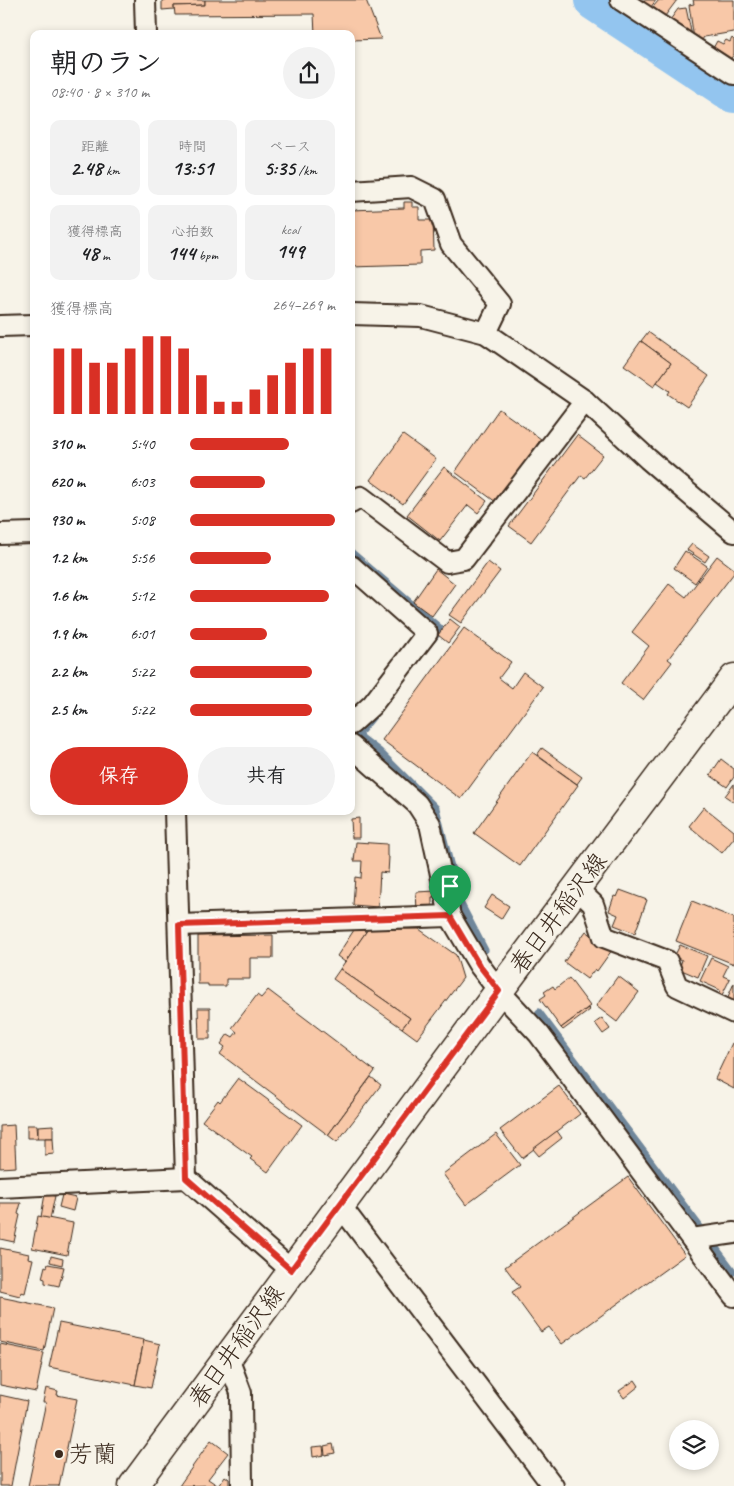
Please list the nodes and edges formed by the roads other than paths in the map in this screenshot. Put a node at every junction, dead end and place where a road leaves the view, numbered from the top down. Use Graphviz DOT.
graph roads {
  1 [pos="145,0"];
  2 [pos="621,0"];
  3 [pos="146,30"];
  4 [pos="734,74"];
  5 [pos="355,191"];
  6 [pos="355,314"];
  7 [pos="30,325"];
  8 [pos="0,326"];
  9 [pos="486,333"];
  10 [pos="585,401"];
  11 [pos="355,501"];
  12 [pos="734,532"];
  13 [pos="30,533"];
  14 [pos="0,534"];
  15 [pos="355,570"];
  16 [pos="734,678"];
  17 [pos="355,720"];
  18 [pos="355,750"];
  19 [pos="175,815"];
  20 [pos="577,889"];
  21 [pos="450,916"];
  22 [pos="179,925"];
  23 [pos="499,991"];
  24 [pos="734,1013"];
  25 [pos="186,1178"];
  26 [pos="0,1187"];
  27 [pos="340,1205"];
  28 [pos="729,1234"];
  29 [pos="693,1239"];
  30 [pos="291,1270"];
  31 [pos="734,1296"];
  32 [pos="228,1358"];
  33 [pos="132,1486"];
  34 [pos="242,1486"];
  35 [pos="553,1486"];
  1 -- 3 [label="street"];
  2 -- 4 [label="street"];
  5 -- 9 [label="street"];
  6 -- 9 [label="street"];
  7 -- 8 [label="street"];
  9 -- 10 [label="street"];
  10 -- 11 [label="street"];
  10 -- 12 [label="street"];
  13 -- 14 [label="street"];
  15 -- 17 [label="street"];
  16 -- 20 [label="main road, 春日井稲沢線"];
  18 -- 21 [label="street"];
  19 -- 22 [label="street"];
  20 -- 23 [label="main road, 春日井稲沢線"];
  20 -- 24 [label="street"];
  21 -- 22 [label="street"];
  21 -- 23 [label="street"];
  22 -- 25 [label="street"];
  23 -- 27 [label="main road, 春日井稲沢線"];
  23 -- 29 [label="street"];
  25 -- 26 [label="street"];
  25 -- 30 [label="street"];
  27 -- 30 [label="main road, 春日井稲沢線"];
  27 -- 35 [label="street"];
  28 -- 29 [label="street"];
  29 -- 31 [label="street"];
  30 -- 32 [label="main road, 春日井稲沢線"];
  32 -- 33 [label="main road, 春日井稲沢線"];
  32 -- 34 [label="street"];
}
